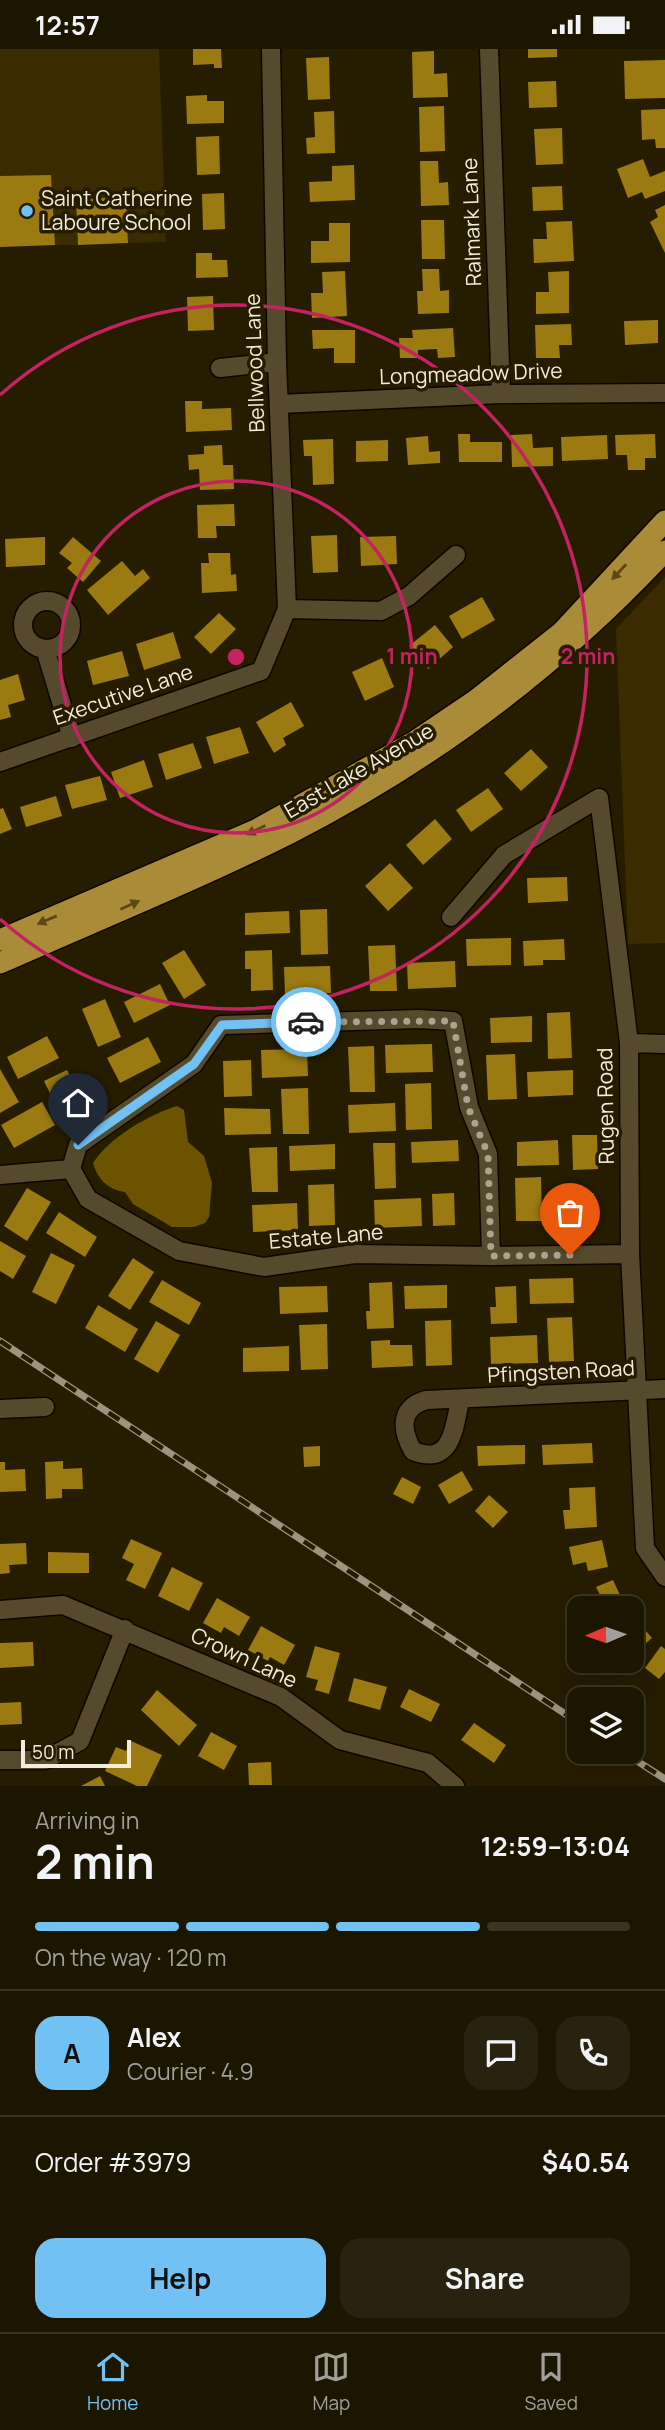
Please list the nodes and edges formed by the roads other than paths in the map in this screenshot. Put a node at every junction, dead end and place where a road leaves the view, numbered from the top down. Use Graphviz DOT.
graph roads {
  1 [pos="271,49"];
  2 [pos="489,49"];
  3 [pos="277,362"];
  4 [pos="219,367"];
  5 [pos="665,393"];
  6 [pos="500,394"];
  7 [pos="279,404"];
  8 [pos="665,521"];
  9 [pos="665,551"];
  10 [pos="456,555"];
  11 [pos="287,609"];
  12 [pos="44,649"];
  13 [pos="261,671"];
  14 [pos="72,738"];
  15 [pos="0,762"];
  16 [pos="451,917"];
  17 [pos="0,940"];
  18 [pos="0,963"];
  19 [pos="629,1043"];
  20 [pos="665,1044"];
  21 [pos="71,1169"];
  22 [pos="0,1173"];
  23 [pos="631,1254"];
  24 [pos="491,1256"];
  25 [pos="665,1389"];
  26 [pos="639,1390"];
  27 [pos="460,1400"];
  28 [pos="45,1407"];
  29 [pos="0,1409"];
  30 [pos="665,1577"];
  31 [pos="0,1610"];
  32 [pos="125,1629"];
  33 [pos="0,1760"];
  34 [pos="455,1786"];
  1 -- 3 [label="street, Bellwood Lane"];
  2 -- 6 [label="street, Ralmark Lane"];
  3 -- 4 [label="street"];
  3 -- 7 [label="street, Bellwood Lane"];
  5 -- 6 [label="street, Longmeadow Drive"];
  6 -- 7 [label="street, Longmeadow Drive"];
  7 -- 11 [label="street, Bellwood Lane"];
  8 -- 17 [label="main road, East Lake Avenue, one-way"];
  18 -- 9 [label="main road, East Lake Avenue, one-way"];
  10 -- 11 [label="street"];
  11 -- 13 [label="street, Bellwood Lane"];
  12 -- 14 [label="street"];
  13 -- 14 [label="street, Executive Lane"];
  14 -- 15 [label="street, Executive Lane"];
  16 -- 19 [label="street, Rugen Road"];
  19 -- 20 [label="street"];
  19 -- 23 [label="street, Rugen Road"];
  21 -- 22 [label="street"];
  21 -- 24 [label="street, Estate Lane"];
  21 -- 24 [label="street"];
  23 -- 24 [label="street, Estate Lane"];
  23 -- 26 [label="street, Rugen Road"];
  25 -- 26 [label="street, Pfingsten Road"];
  26 -- 27 [label="street, Pfingsten Road"];
  26 -- 30 [label="street, Rugen Road"];
  28 -- 29 [label="street"];
  31 -- 32 [label="street, Crown Lane"];
  32 -- 33 [label="street"];
  32 -- 34 [label="street, Crown Lane"];
}
